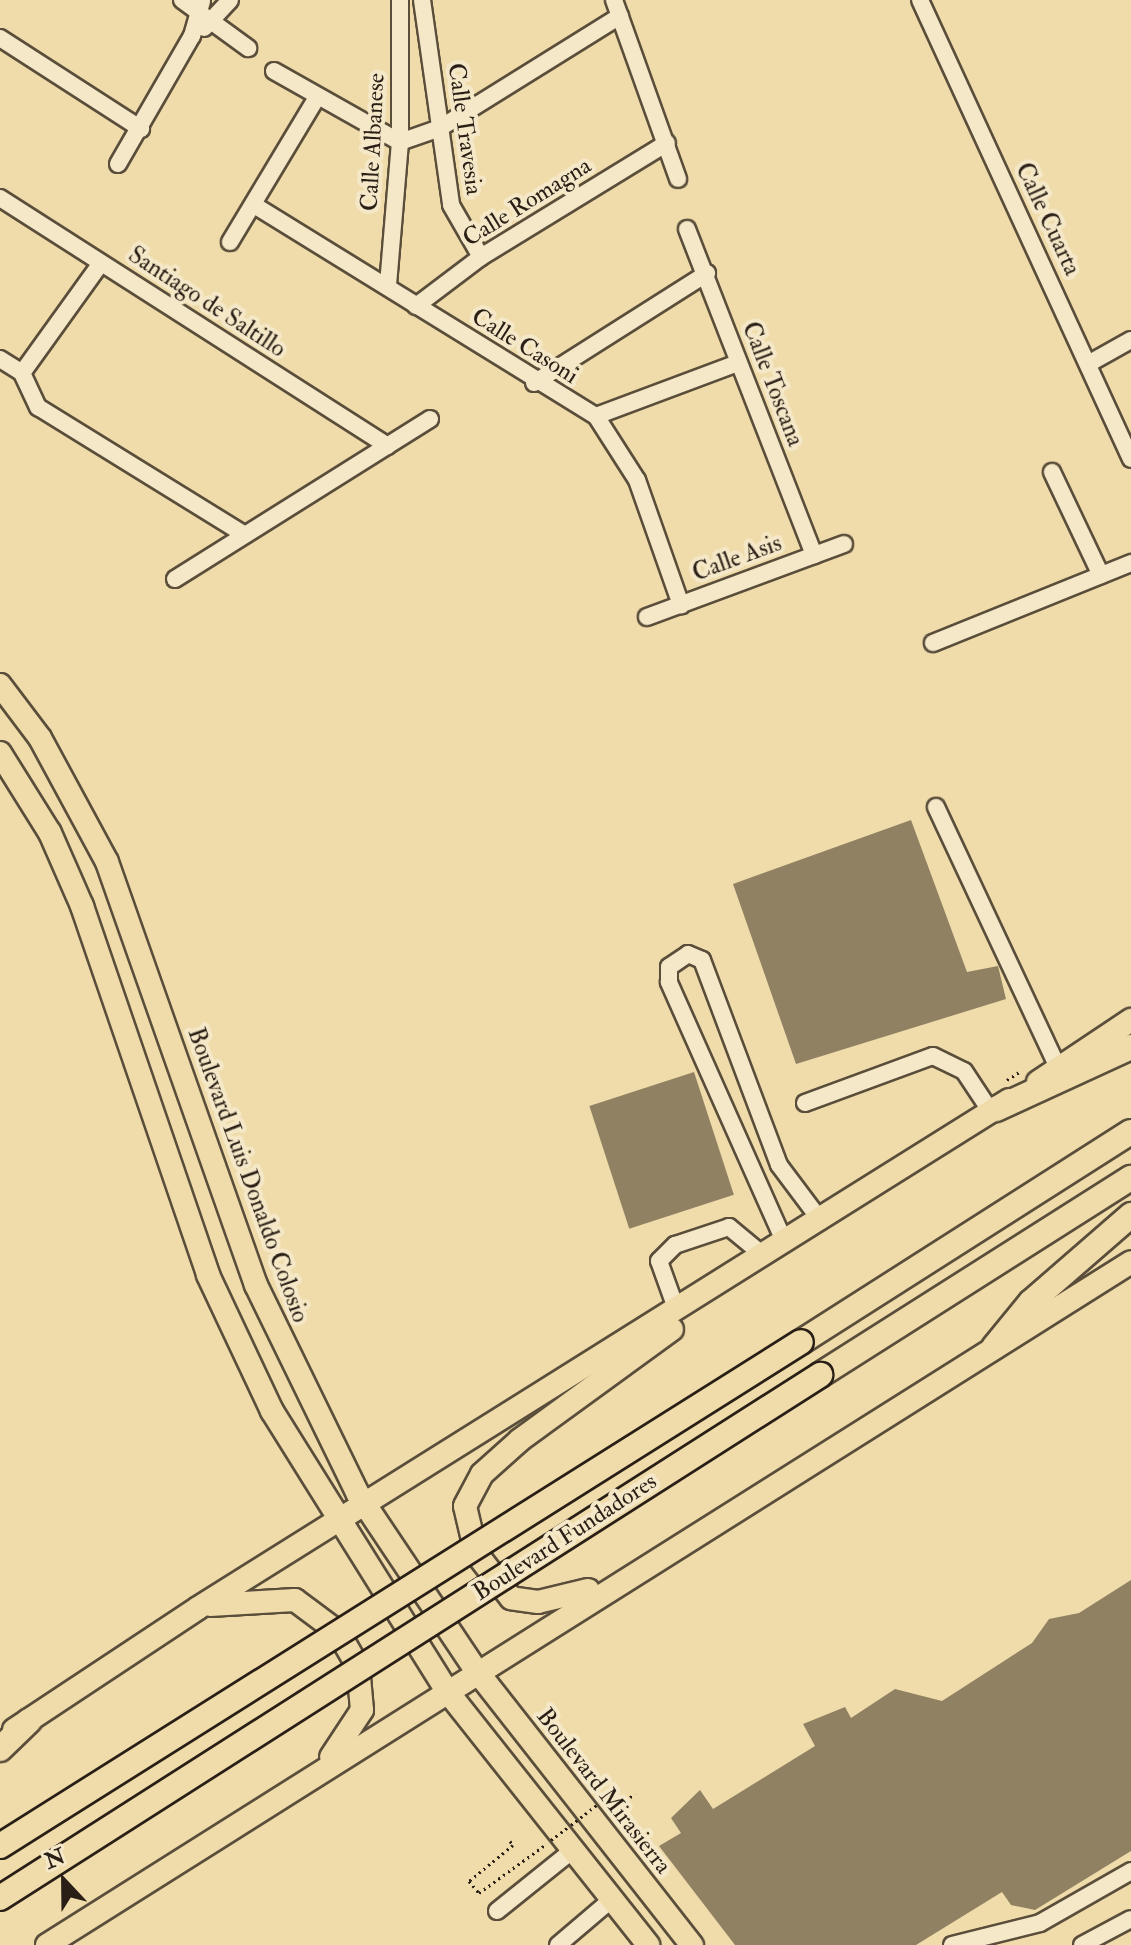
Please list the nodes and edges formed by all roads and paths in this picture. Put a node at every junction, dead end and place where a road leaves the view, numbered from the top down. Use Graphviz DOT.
graph roads {
  1 [pos="230,0"];
  2 [pos="400,0"];
  3 [pos="422,0"];
  4 [pos="920,0"];
  5 [pos="193,3"];
  6 [pos="617,8"];
  7 [pos="213,21"];
  8 [pos="192,36"];
  9 [pos="0,38"];
  10 [pos="248,48"];
  11 [pos="274,71"];
  12 [pos="317,97"];
  13 [pos="440,128"];
  14 [pos="141,129"];
  15 [pos="400,142"];
  16 [pos="667,143"];
  17 [pos="118,164"];
  18 [pos="678,179"];
  19 [pos="0,198"];
  20 [pos="254,205"];
  21 [pos="687,229"];
  22 [pos="230,242"];
  23 [pos="481,257"];
  24 [pos="101,263"];
  25 [pos="707,273"];
  26 [pos="388,285"];
  27 [pos="416,306"];
  28 [pos="1131,340"];
  29 [pos="0,359"];
  30 [pos="738,363"];
  31 [pos="1088,364"];
  32 [pos="22,373"];
  33 [pos="534,383"];
  34 [pos="596,416"];
  35 [pos="430,419"];
  36 [pos="388,446"];
  37 [pos="1131,459"];
  38 [pos="1052,472"];
  39 [pos="245,535"];
  40 [pos="844,544"];
  41 [pos="814,555"];
  42 [pos="1131,563"];
  43 [pos="1101,575"];
  44 [pos="175,579"];
  45 [pos="681,605"];
  46 [pos="647,617"];
  47 [pos="933,643"];
  48 [pos="0,685"];
  49 [pos="0,753"];
  50 [pos="936,807"];
  51 [pos="1131,1020"];
  52 [pos="1131,1047"];
  53 [pos="1058,1068"];
  54 [pos="805,1103"];
  55 [pos="994,1110"];
  56 [pos="1131,1132"];
  57 [pos="1131,1178"];
  58 [pos="1131,1215"];
  59 [pos="821,1221"];
  60 [pos="785,1243"];
  61 [pos="759,1260"];
  62 [pos="1131,1262"];
  63 [pos="677,1311"];
  64 [pos="994,1347"];
  65 [pos="364,1504"];
  66 [pos="337,1522"];
  67 [pos="615,1582"];
  68 [pos="198,1608"];
  69 [pos="476,1670"];
  70 [pos="447,1691"];
  71 [pos="29,1721"];
  72 [pos="0,1740"];
  73 [pos="0,1749"];
  74 [pos="566,1760"];
  75 [pos="317,1772"];
  76 [pos="591,1792"];
  77 [pos="635,1794"];
  78 [pos="510,1841"];
  79 [pos="0,1846"];
  80 [pos="573,1850"];
  81 [pos="1131,1871"];
  82 [pos="0,1898"];
  83 [pos="612,1899"];
  84 [pos="497,1911"];
  85 [pos="1131,1919"];
  86 [pos="47,1945"];
  87 [pos="558,1945"];
  88 [pos="648,1945"];
  89 [pos="692,1945"];
  90 [pos="952,1945"];
  91 [pos="1082,1945"];
  1 -- 7 [label="street"];
  2 -- 15 [label="street, Calle Albanese"];
  3 -- 13 [label="street, Calle Travesia"];
  4 -- 31 [label="street, Calle Cuarta"];
  5 -- 7 [label="street"];
  5 -- 8 [label="street"];
  6 -- 13 [label="street"];
  6 -- 16 [label="street"];
  7 -- 8 [label="street"];
  7 -- 10 [label="street"];
  8 -- 14 [label="street"];
  9 -- 14 [label="street"];
  11 -- 12 [label="street"];
  12 -- 15 [label="street"];
  12 -- 20 [label="street"];
  13 -- 15 [label="street"];
  13 -- 23 [label="street, Calle Travesia"];
  14 -- 17 [label="street"];
  15 -- 26 [label="street, Calle Albanese"];
  16 -- 18 [label="street"];
  16 -- 23 [label="street, Calle Romagna"];
  19 -- 24 [label="street, Santiago de Saltillo"];
  20 -- 22 [label="street"];
  20 -- 26 [label="street, Calle Casoni"];
  21 -- 25 [label="street, Calle Toscana"];
  23 -- 27 [label="street, Calle Romagna"];
  24 -- 32 [label="street"];
  24 -- 36 [label="street, Santiago de Saltillo"];
  25 -- 30 [label="street, Calle Toscana"];
  25 -- 33 [label="street"];
  26 -- 27 [label="street, Calle Casoni"];
  27 -- 33 [label="street, Calle Casoni"];
  28 -- 31 [label="street"];
  29 -- 32 [label="street"];
  30 -- 34 [label="street"];
  30 -- 41 [label="street, Calle Toscana"];
  31 -- 37 [label="street, Calle Cuarta"];
  32 -- 39 [label="street"];
  33 -- 34 [label="street, Calle Casoni"];
  34 -- 45 [label="street, Calle Casoni"];
  35 -- 36 [label="street"];
  36 -- 39 [label="street"];
  38 -- 43 [label="street"];
  39 -- 44 [label="street"];
  40 -- 41 [label="street, Calle Asis"];
  41 -- 45 [label="street, Calle Asis"];
  42 -- 43 [label="street"];
  43 -- 47 [label="street"];
  45 -- 46 [label="street, Calle Asis"];
  48 -- 65 [label="main road, Boulevard Luis Donaldo Colosio"];
  49 -- 66 [label="main road"];
  50 -- 53 [label="street"];
  51 -- 53 [label="main road"];
  52 -- 55 [label="highway"];
  53 -- 55 [label="main road"];
  54 -- 55 [label="street"];
  55 -- 59 [label="main road"];
  56 -- 79 [label="highway, Boulevard Fundadores, bridge"];
  57 -- 82 [label="highway, Boulevard Fundadores, bridge"];
  58 -- 64 [label="highway"];
  59 -- 60 [label="main road"];
  59 -- 60 [label="street"];
  60 -- 61 [label="main road"];
  61 -- 63 [label="main road"];
  61 -- 63 [label="street"];
  61 -- 67 [label="main road"];
  62 -- 64 [label="main road"];
  63 -- 65 [label="main road"];
  64 -- 67 [label="main road"];
  65 -- 66 [label="main road"];
  65 -- 69 [label="main road, Boulevard Luis Donaldo Colosio"];
  66 -- 68 [label="main road"];
  66 -- 70 [label="main road"];
  67 -- 69 [label="main road"];
  68 -- 71 [label="main road"];
  68 -- 75 [label="main road"];
  69 -- 70 [label="main road"];
  69 -- 89 [label="main road, Boulevard Mirasierra"];
  70 -- 75 [label="main road"];
  70 -- 80 [label="main road"];
  71 -- 72 [label="main road"];
  71 -- 73 [label="highway"];
  74 -- 77 [label="path"];
  75 -- 86 [label="main road"];
  76 -- 78 [label="path, bridge"];
  80 -- 83 [label="main road"];
  80 -- 84 [label="street"];
  81 -- 90 [label="street"];
  83 -- 87 [label="street"];
  83 -- 88 [label="main road"];
  85 -- 91 [label="street"];
}
